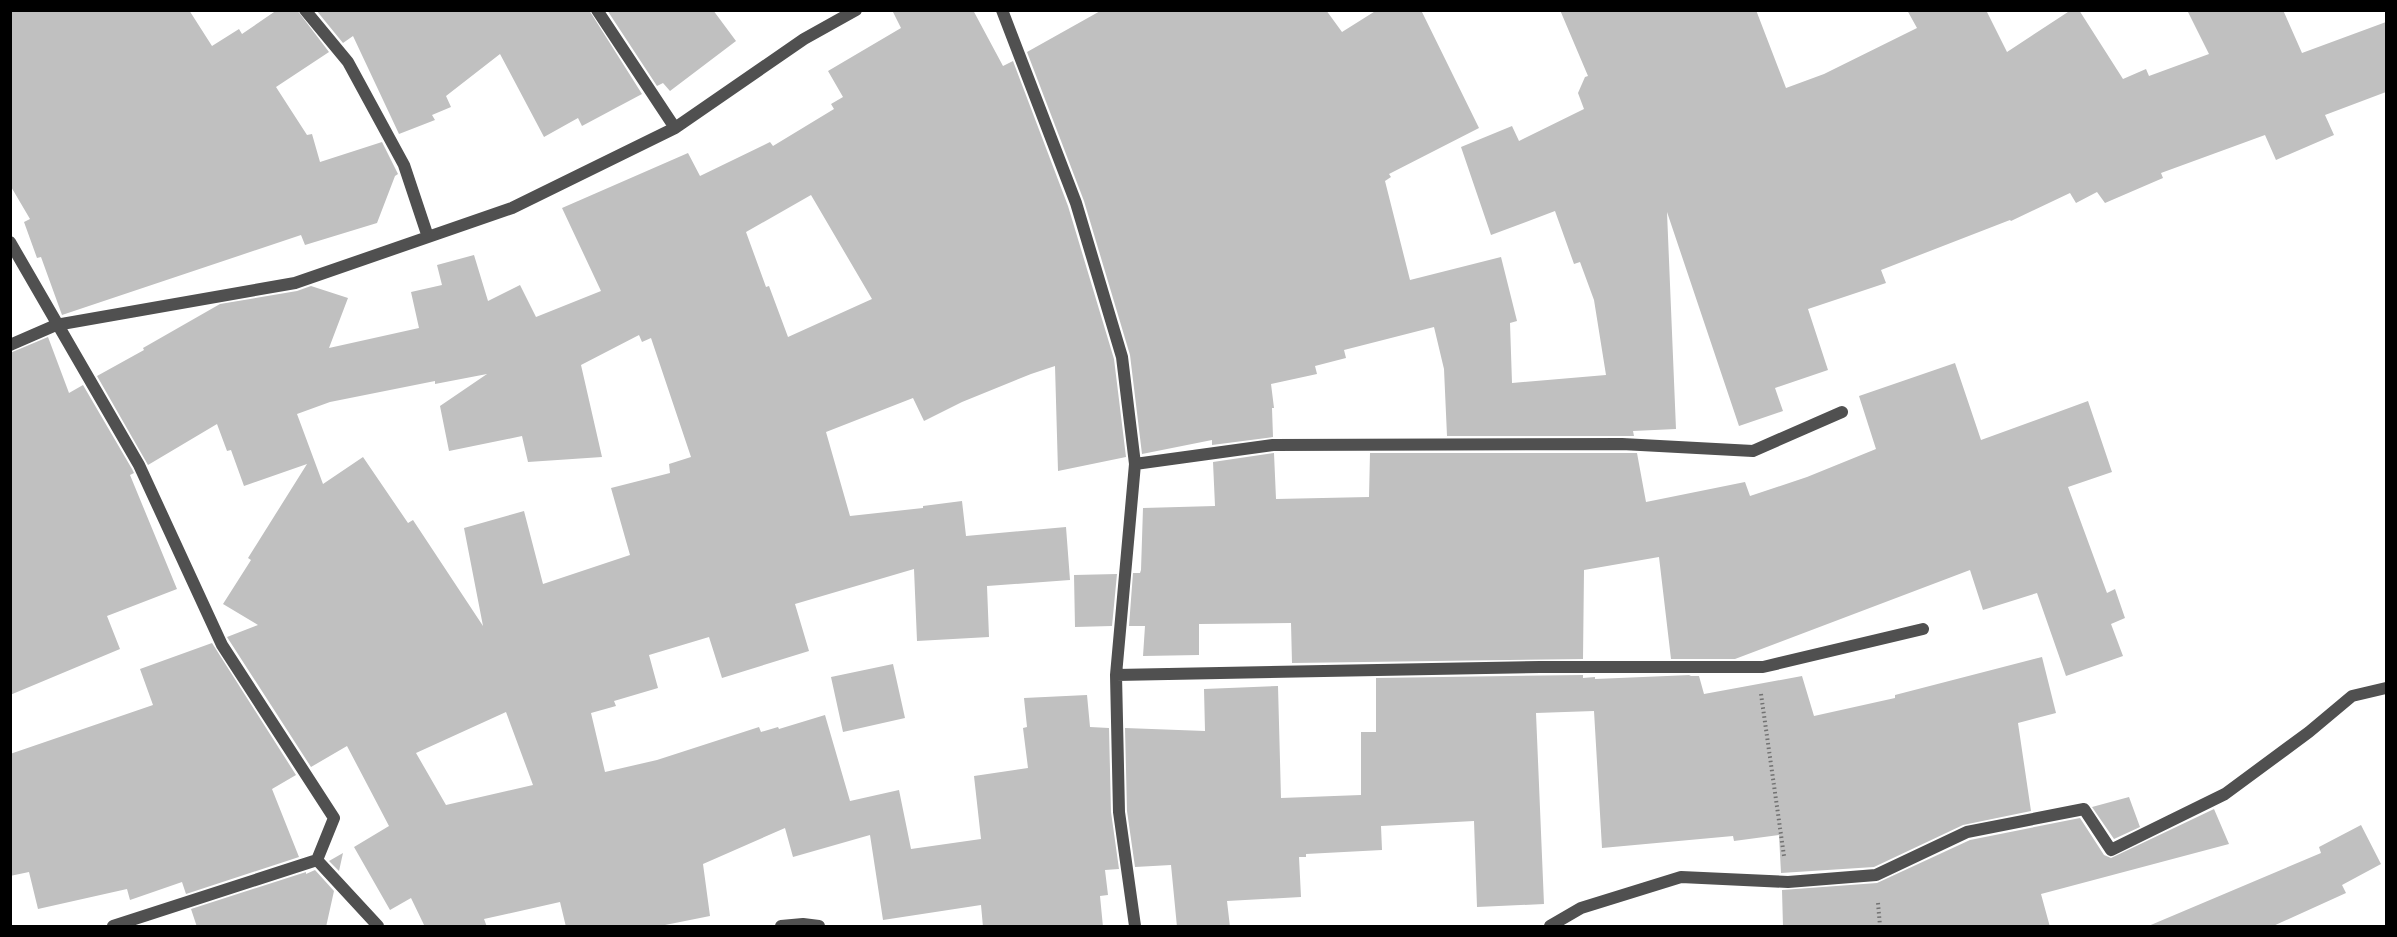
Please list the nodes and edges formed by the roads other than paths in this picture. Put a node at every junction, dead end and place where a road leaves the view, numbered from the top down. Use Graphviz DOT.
graph roads {
  1 [pos="305,10"];
  2 [pos="597,10"];
  3 [pos="856,10"];
  4 [pos="1002,10"];
  5 [pos="675,128"];
  6 [pos="428,237"];
  7 [pos="10,242"];
  8 [pos="56,325"];
  9 [pos="10,345"];
  10 [pos="1842,412"];
  11 [pos="1135,464"];
  12 [pos="1923,629"];
  13 [pos="1116,675"];
  14 [pos="2386,688"];
  15 [pos="317,860"];
  16 [pos="113,927"];
  17 [pos="378,927"];
  18 [pos="781,927"];
  19 [pos="819,927"];
  20 [pos="1135,927"];
  21 [pos="1550,927"];
  1 -- 6 [label="street"];
  2 -- 5 [label="street"];
  3 -- 5 [label="street"];
  4 -- 11 [label="street"];
  5 -- 6 [label="street"];
  6 -- 8 [label="street"];
  7 -- 8 [label="street"];
  8 -- 9 [label="street"];
  8 -- 15 [label="street"];
  10 -- 11 [label="street"];
  11 -- 13 [label="street"];
  12 -- 13 [label="street"];
  13 -- 20 [label="street"];
  14 -- 21 [label="street"];
  15 -- 16 [label="street"];
  15 -- 17 [label="street"];
  18 -- 19 [label="street"];
}
